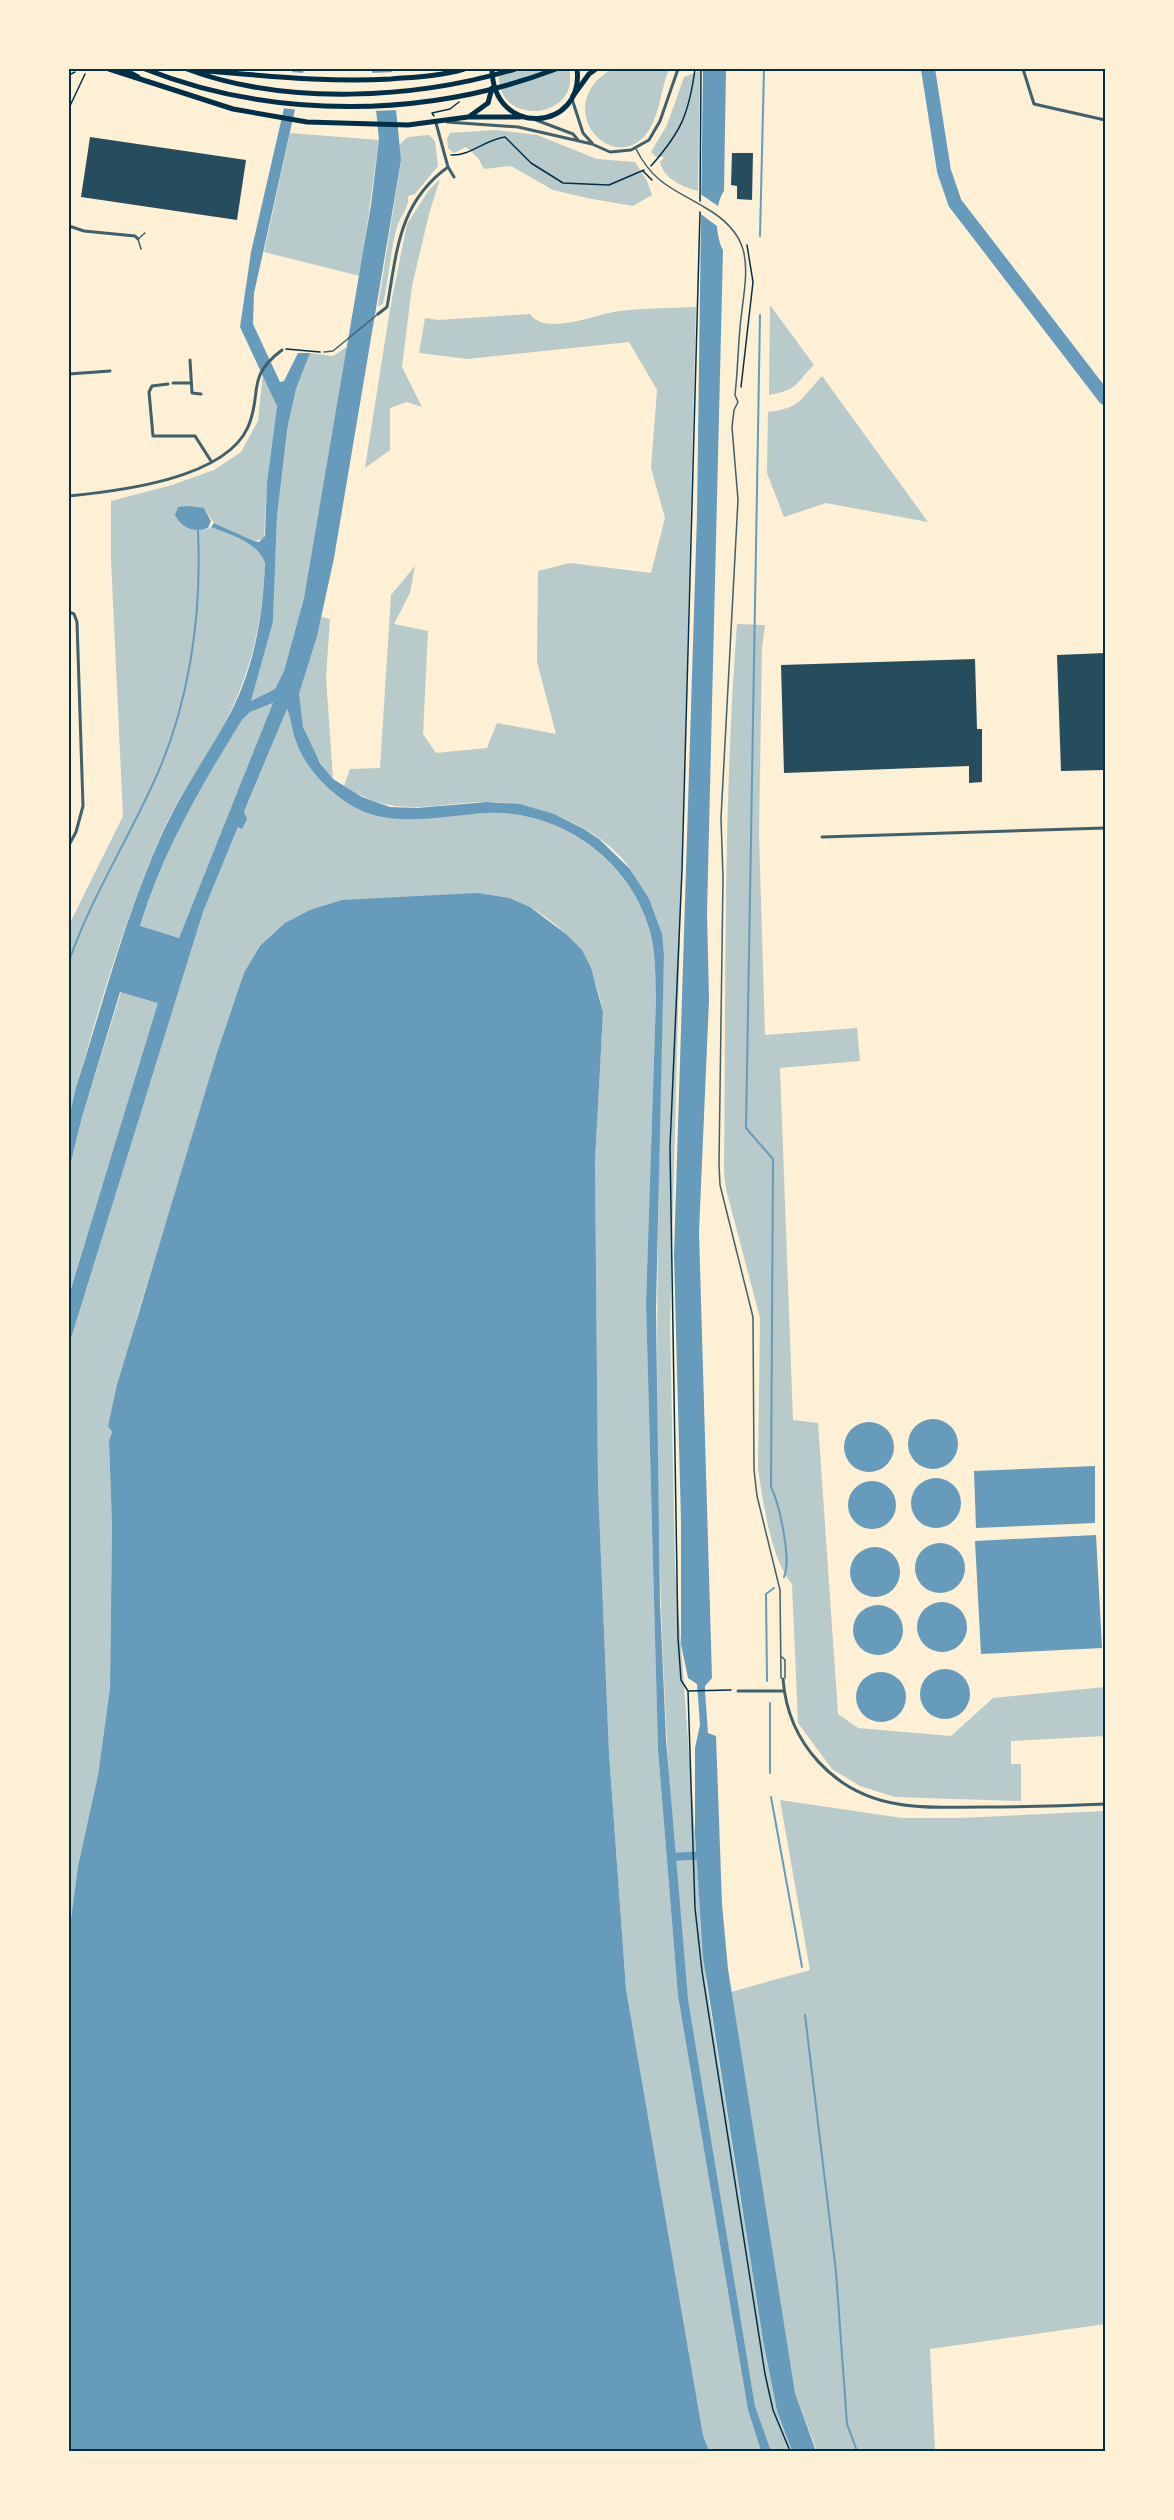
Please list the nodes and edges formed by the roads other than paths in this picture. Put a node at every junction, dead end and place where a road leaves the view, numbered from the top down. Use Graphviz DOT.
graph roads {
  1 [pos="102,69"];
  2 [pos="109,69"];
  3 [pos="123,69"];
  4 [pos="145,69"];
  5 [pos="188,69"];
  6 [pos="464,69"];
  7 [pos="492,69"];
  8 [pos="516,69"];
  9 [pos="556,69"];
  10 [pos="577,69"];
  11 [pos="596,69"];
  12 [pos="678,69"];
  13 [pos="1023,69"];
  14 [pos="115,73"];
  15 [pos="492,84"];
  16 [pos="152,85"];
  17 [pos="572,98"];
  18 [pos="468,117"];
  19 [pos="520,117"];
  20 [pos="535,119"];
  21 [pos="1105,120"];
  22 [pos="439,122"];
  23 [pos="578,140"];
  24 [pos="592,144"];
  25 [pos="636,149"];
  26 [pos="448,167"];
  27 [pos="454,177"];
  28 [pos="69,226"];
  29 [pos="145,233"];
  30 [pos="138,239"];
  31 [pos="141,249"];
  32 [pos="378,314"];
  33 [pos="282,350"];
  34 [pos="324,352"];
  35 [pos="190,360"];
  36 [pos="110,371"];
  37 [pos="69,374"];
  38 [pos="191,383"];
  39 [pos="168,384"];
  40 [pos="173,384"];
  41 [pos="201,394"];
  42 [pos="212,461"];
  43 [pos="69,496"];
  44 [pos="69,612"];
  45 [pos="1105,828"];
  46 [pos="822,837"];
  47 [pos="69,844"];
  48 [pos="782,1657"];
  49 [pos="782,1678"];
  50 [pos="738,1691"];
  51 [pos="784,1691"];
  52 [pos="1105,1804"];
  1 -- 14 [label="main road"];
  2 -- 14 [label="main road"];
  3 -- 16 [label="main road"];
  4 -- 9 [label="main road"];
  5 -- 6 [label="main road"];
  5 -- 8 [label="main road"];
  7 -- 15 [label="main road"];
  10 -- 17 [label="main road"];
  11 -- 17 [label="main road"];
  12 -- 25 [label="street"];
  13 -- 21 [label="street"];
  14 -- 16 [label="main road"];
  15 -- 18 [label="main road"];
  15 -- 19 [label="main road"];
  16 -- 22 [label="main road"];
  17 -- 20 [label="main road"];
  17 -- 24 [label="street"];
  18 -- 19 [label="main road"];
  18 -- 22 [label="main road"];
  19 -- 20 [label="main road"];
  20 -- 23 [label="street"];
  22 -- 23 [label="street"];
  22 -- 26 [label="street"];
  23 -- 24 [label="street"];
  24 -- 25 [label="street"];
  25 -- 48 [label="lane"];
  26 -- 27 [label="street"];
  26 -- 32 [label="street"];
  28 -- 30 [label="street"];
  29 -- 30 [label="lane"];
  30 -- 31 [label="lane"];
  32 -- 34 [label="lane"];
  33 -- 42 [label="street"];
  35 -- 38 [label="street"];
  36 -- 37 [label="street"];
  38 -- 40 [label="street"];
  38 -- 41 [label="street"];
  39 -- 42 [label="street"];
  42 -- 43 [label="street"];
  44 -- 47 [label="street"];
  45 -- 46 [label="street"];
  48 -- 49 [label="lane"];
  48 -- 49 [label="lane"];
  49 -- 51 [label="street"];
  50 -- 51 [label="street"];
  51 -- 52 [label="street"];
}
